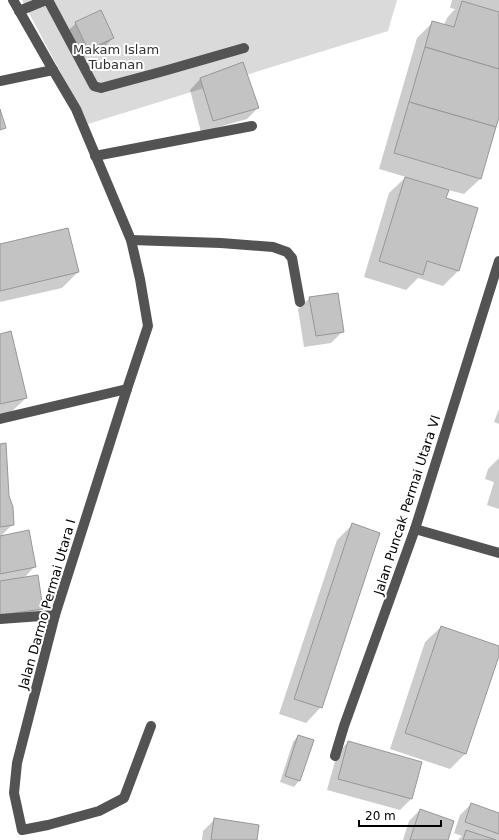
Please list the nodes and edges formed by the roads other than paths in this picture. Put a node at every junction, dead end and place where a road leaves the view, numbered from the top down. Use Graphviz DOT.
graph roads {
  1 [pos="13,0"];
  2 [pos="47,0"];
  3 [pos="19,11"];
  4 [pos="244,48"];
  5 [pos="52,70"];
  6 [pos="0,81"];
  7 [pos="252,126"];
  8 [pos="95,156"];
  9 [pos="131,240"];
  10 [pos="499,261"];
  11 [pos="300,302"];
  12 [pos="127,389"];
  13 [pos="0,419"];
  14 [pos="415,529"];
  15 [pos="499,553"];
  16 [pos="55,615"];
  17 [pos="0,619"];
  18 [pos="150,726"];
  19 [pos="335,756"];
  1 -- 3 [label="street, Jalan Darmo Permai Utara I"];
  2 -- 3 [label="street"];
  2 -- 4 [label="street"];
  3 -- 5 [label="street, Jalan Darmo Permai Utara I"];
  5 -- 6 [label="street"];
  5 -- 8 [label="street, Jalan Darmo Permai Utara I"];
  7 -- 8 [label="street"];
  8 -- 9 [label="street, Jalan Darmo Permai Utara I"];
  9 -- 11 [label="street"];
  9 -- 12 [label="street, Jalan Darmo Permai Utara I"];
  10 -- 14 [label="street, Jalan Puncak Permai Utara VI"];
  12 -- 13 [label="street"];
  12 -- 16 [label="street, Jalan Darmo Permai Utara I"];
  14 -- 15 [label="street"];
  14 -- 19 [label="street, Jalan Puncak Permai Utara VI"];
  16 -- 17 [label="street"];
  16 -- 18 [label="street, Jalan Darmo Permai Utara I"];
}
